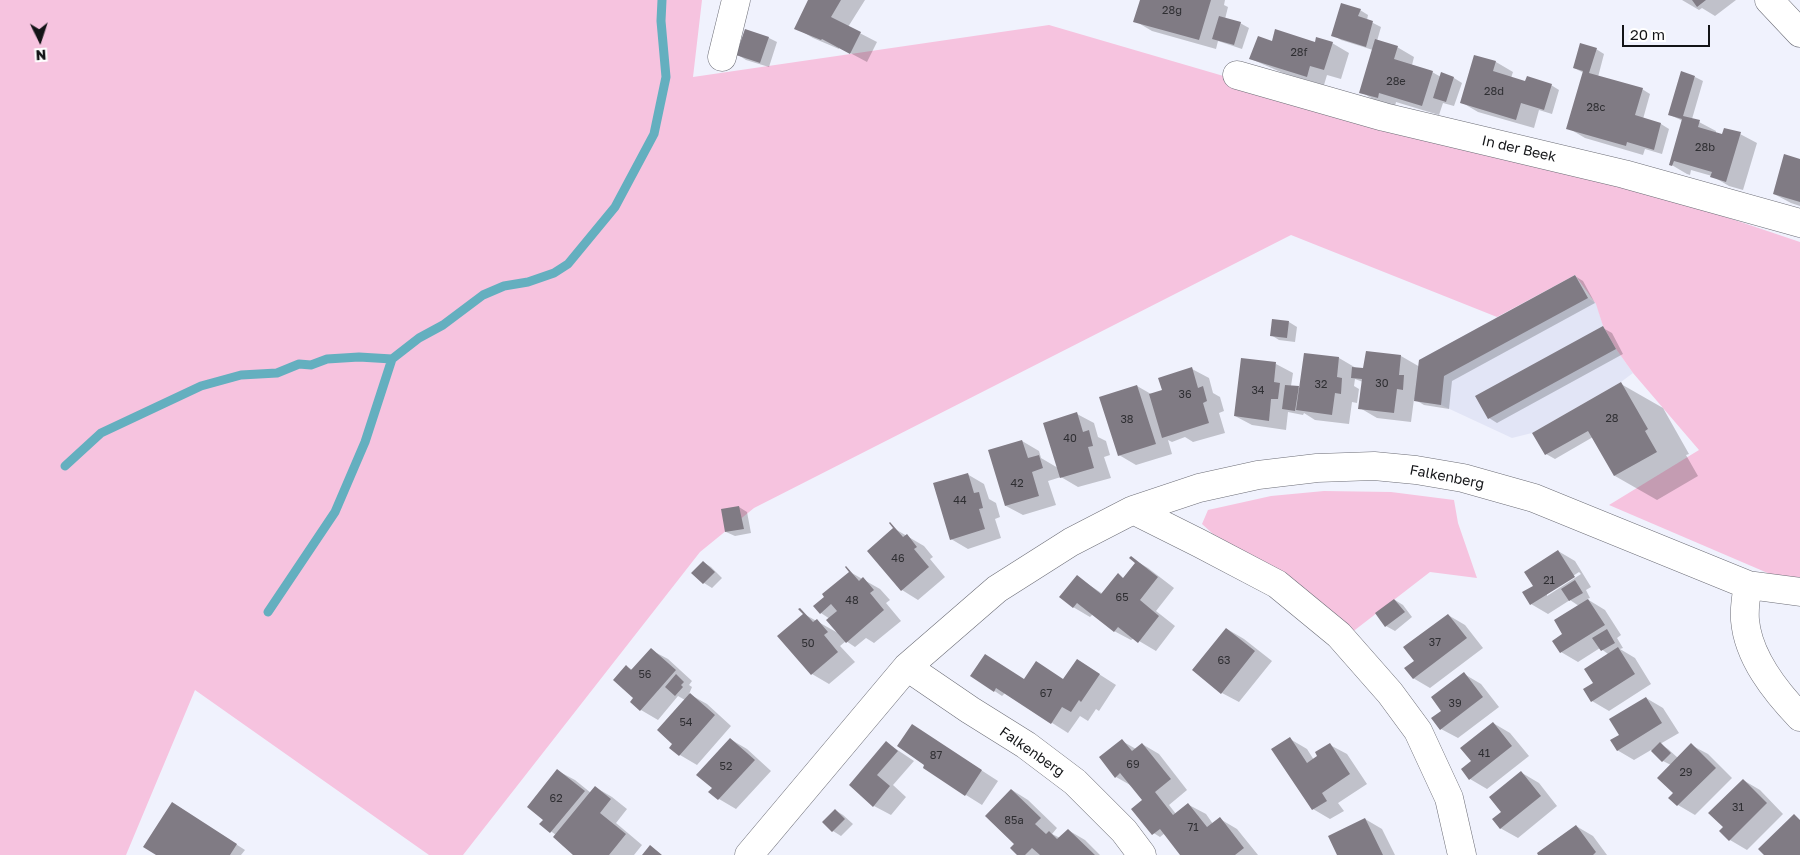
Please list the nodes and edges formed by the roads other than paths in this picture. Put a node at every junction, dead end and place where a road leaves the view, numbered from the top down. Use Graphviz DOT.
graph roads {
  1 [pos="736,0"];
  2 [pos="1769,0"];
  3 [pos="1800,33"];
  4 [pos="722,57"];
  5 [pos="1237,75"];
  6 [pos="1800,223"];
  7 [pos="1133,510"];
  8 [pos="1748,585"];
  9 [pos="1800,592"];
  10 [pos="907,668"];
  11 [pos="1800,717"];
  12 [pos="749,855"];
  13 [pos="1142,855"];
  14 [pos="1462,855"];
  1 -- 4 [label="street"];
  2 -- 3 [label="street"];
  5 -- 6 [label="street, In der Beek"];
  7 -- 8 [label="street, Falkenberg"];
  7 -- 10 [label="street, Falkenberg"];
  7 -- 14 [label="street"];
  8 -- 9 [label="street, Falkenberg"];
  8 -- 11 [label="street"];
  10 -- 12 [label="street, Falkenberg"];
  10 -- 13 [label="street, Falkenberg"];
}
